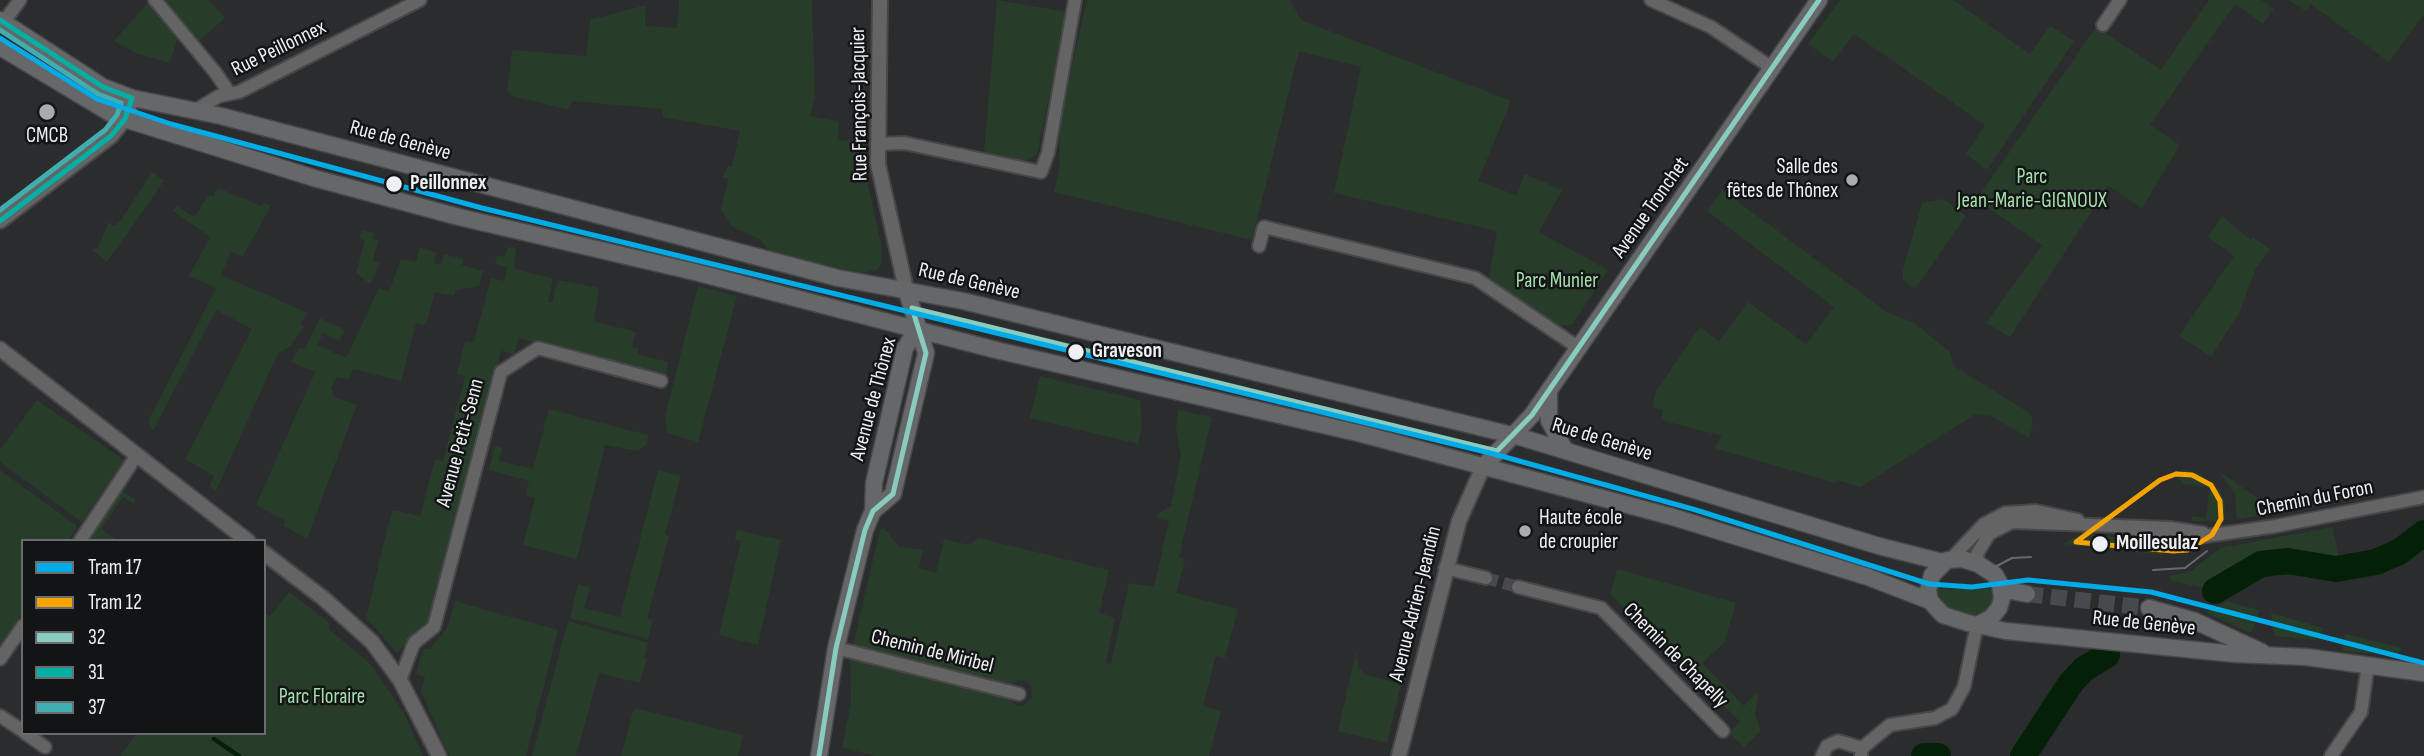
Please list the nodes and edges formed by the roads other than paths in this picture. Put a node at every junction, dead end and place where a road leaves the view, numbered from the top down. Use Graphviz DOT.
graph roads {
  1 [pos="20,0"];
  2 [pos="155,0"];
  3 [pos="420,0"];
  4 [pos="880,0"];
  5 [pos="1075,0"];
  6 [pos="1651,0"];
  7 [pos="1819,0"];
  8 [pos="2120,0"];
  9 [pos="1,21"];
  10 [pos="2103,25"];
  11 [pos="0,47"];
  12 [pos="1772,68"];
  13 [pos="230,94"];
  14 [pos="132,98"];
  15 [pos="196,110"];
  16 [pos="125,119"];
  17 [pos="877,144"];
  18 [pos="0,221"];
  19 [pos="1259,246"];
  20 [pos="906,289"];
  21 [pos="917,329"];
  22 [pos="1578,348"];
  23 [pos="0,349"];
  24 [pos="661,381"];
  25 [pos="1549,390"];
  26 [pos="1513,436"];
  27 [pos="1565,450"];
  28 [pos="137,455"];
  29 [pos="1483,467"];
  30 [pos="2424,497"];
  31 [pos="2088,523"];
  32 [pos="81,539"];
  33 [pos="245,539"];
  34 [pos="266,555"];
  35 [pos="1947,560"];
  36 [pos="1978,564"];
  37 [pos="1445,568"];
  38 [pos="1486,578"];
  39 [pos="1518,587"];
  40 [pos="2001,589"];
  41 [pos="2027,594"];
  42 [pos="1930,601"];
  43 [pos="2149,608"];
  44 [pos="2188,618"];
  45 [pos="1978,625"];
  46 [pos="21,629"];
  47 [pos="836,648"];
  48 [pos="2189,650"];
  49 [pos="2264,653"];
  50 [pos="0,659"];
  51 [pos="2368,665"];
  52 [pos="2424,671"];
  53 [pos="400,680"];
  54 [pos="1019,694"];
  55 [pos="0,716"];
  56 [pos="21,730"];
  57 [pos="1723,731"];
  58 [pos="28,735"];
  59 [pos="45,747"];
  60 [pos="1861,752"];
  61 [pos="439,756"];
  62 [pos="819,756"];
  63 [pos="1399,756"];
  64 [pos="1822,756"];
  65 [pos="2331,756"];
  1 -- 9 [label="street"];
  2 -- 13 [label="street"];
  3 -- 13 [label="street, Rue Peillonnex"];
  4 -- 17 [label="street, Rue François-Jacquier"];
  5 -- 17 [label="street"];
  6 -- 12 [label="street"];
  7 -- 12 [label="main road, Avenue Tronchet"];
  8 -- 10 [label="street"];
  9 -- 14 [label="main road, Rue de Genève"];
  11 -- 16 [label="main road, Rue de Genève"];
  12 -- 22 [label="main road, Avenue Tronchet"];
  13 -- 15 [label="street, Rue Peillonnex"];
  14 -- 15 [label="main road, Rue de Genève"];
  14 -- 16 [label="street"];
  15 -- 20 [label="main road, Rue de Genève"];
  16 -- 18 [label="street"];
  16 -- 21 [label="main road, Rue de Genève"];
  17 -- 20 [label="street, Rue François-Jacquier"];
  19 -- 22 [label="street"];
  20 -- 21 [label="main road"];
  20 -- 26 [label="main road, Rue de Genève"];
  21 -- 29 [label="main road, Rue de Genève"];
  21 -- 47 [label="main road, Avenue de Thônex"];
  22 -- 25 [label="main road, Avenue Tronchet"];
  23 -- 28 [label="street"];
  24 -- 53 [label="street, Avenue Petit-Senn"];
  25 -- 26 [label="main road, Avenue Tronchet"];
  25 -- 27 [label="main road"];
  26 -- 27 [label="main road, Rue de Genève"];
  26 -- 29 [label="main road, Avenue Tronchet"];
  27 -- 35 [label="main road, Rue de Genève"];
  28 -- 32 [label="street"];
  28 -- 33 [label="street"];
  29 -- 37 [label="street, Avenue Adrien-Jeandin"];
  29 -- 42 [label="main road, Rue de Genève"];
  30 -- 31 [label="street, Chemin du Foron"];
  31 -- 35 [label="street, Chemin du Foron"];
  31 -- 36 [label="street, Chemin du Foron"];
  34 -- 53 [label="street"];
  35 -- 36 [label="main road, Rue de Genève"];
  35 -- 42 [label="main road"];
  36 -- 40 [label="main road"];
  37 -- 38 [label="street"];
  37 -- 63 [label="street, Avenue Adrien-Jeandin"];
  39 -- 57 [label="street, Chemin de Chapelly"];
  40 -- 41 [label="main road"];
  40 -- 45 [label="main road"];
  42 -- 45 [label="main road, Rue de Genève"];
  43 -- 44 [label="main road, Rue de Genève"];
  44 -- 48 [label="main road"];
  44 -- 49 [label="main road, Rue de Genève"];
  45 -- 48 [label="main road, Rue de Genève"];
  45 -- 60 [label="street"];
  46 -- 50 [label="street"];
  47 -- 54 [label="street, Chemin de Miribel"];
  47 -- 62 [label="main road, Avenue de Thônex"];
  48 -- 49 [label="main road, Rue de Genève"];
  49 -- 51 [label="main road, Rue de Genève"];
  51 -- 52 [label="main road, Rue de Genève"];
  51 -- 65 [label="street"];
  53 -- 61 [label="street"];
  55 -- 56 [label="street"];
  58 -- 59 [label="street"];
  60 -- 64 [label="street"];
}
